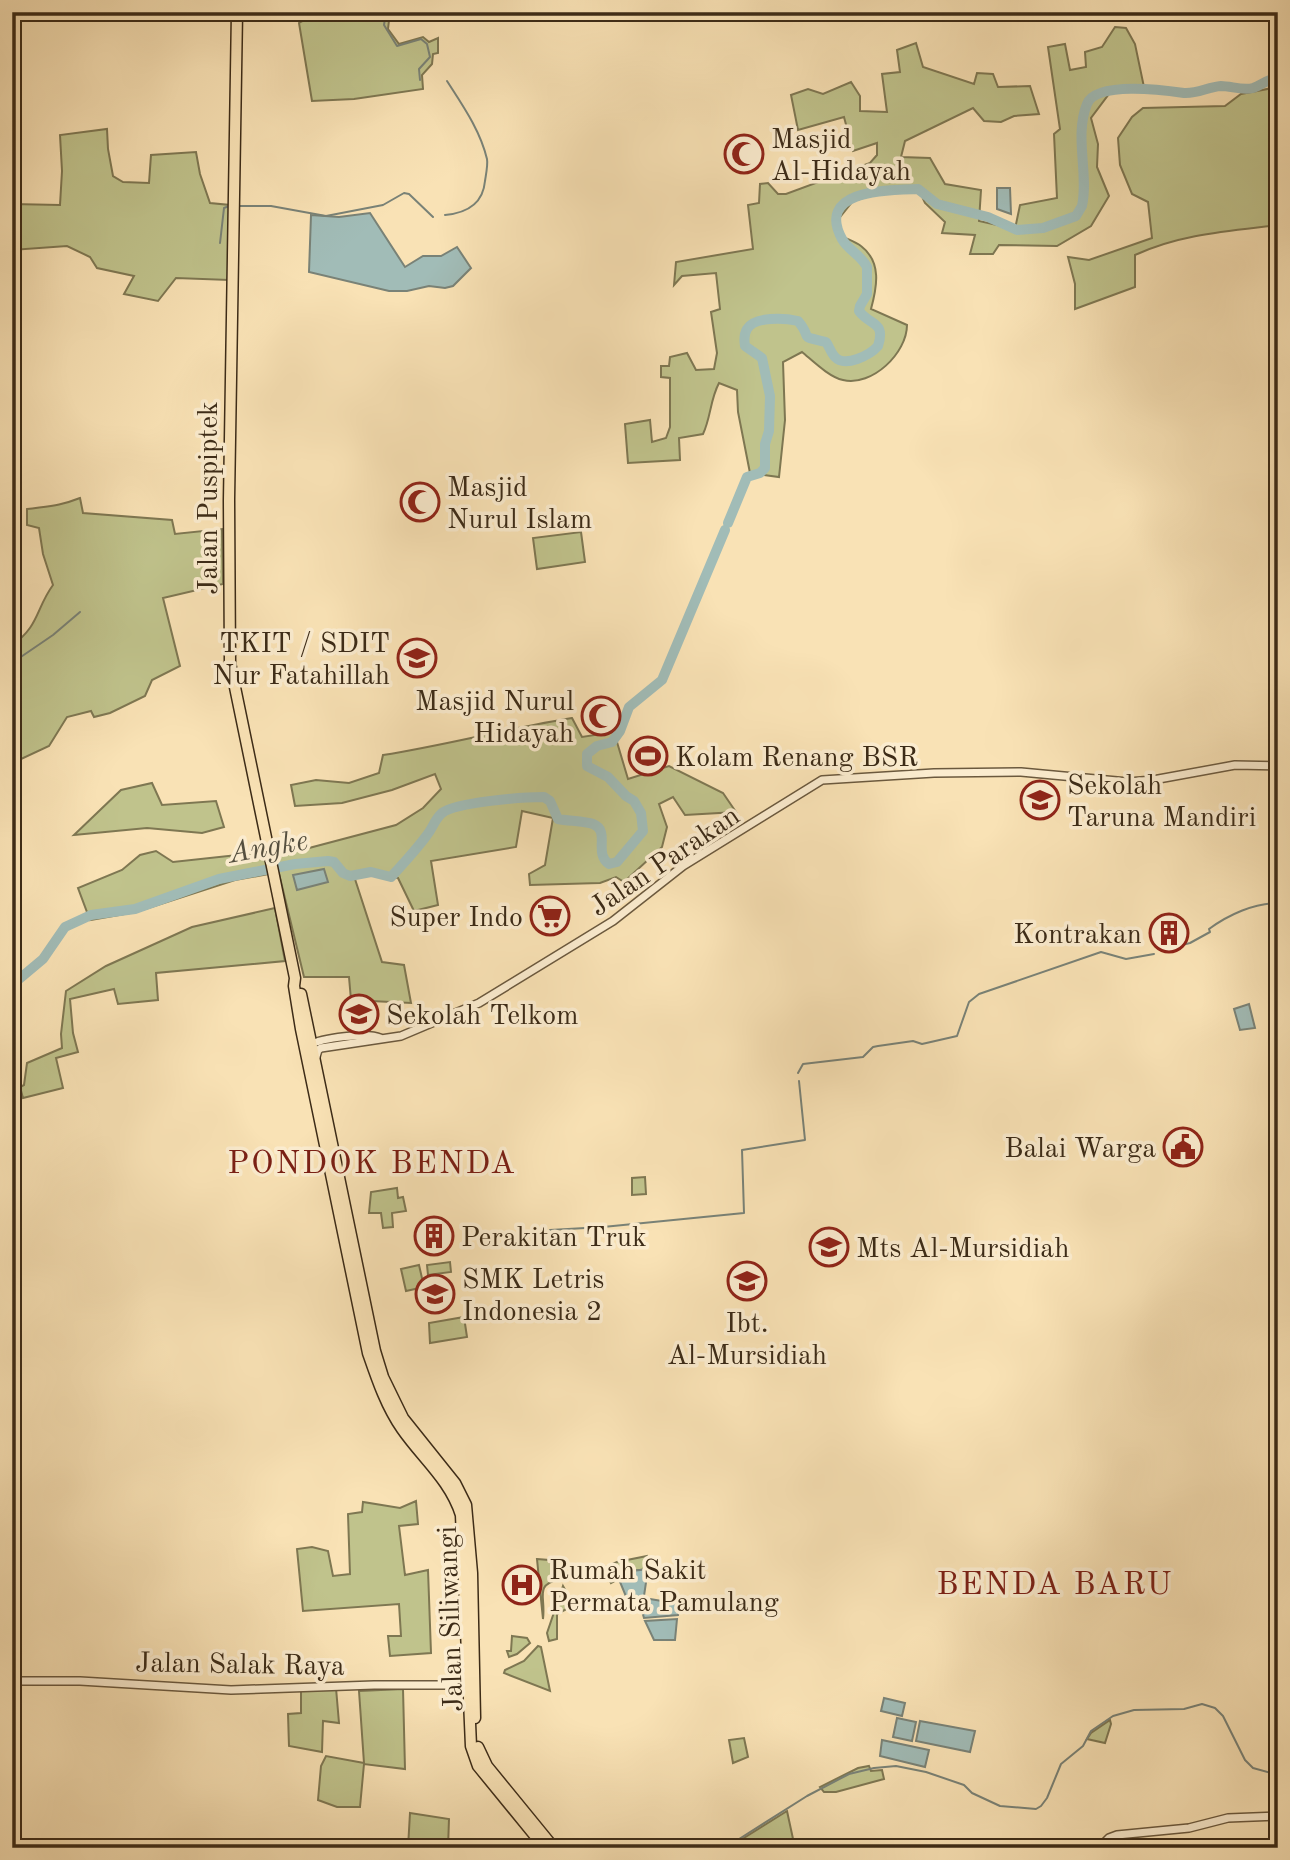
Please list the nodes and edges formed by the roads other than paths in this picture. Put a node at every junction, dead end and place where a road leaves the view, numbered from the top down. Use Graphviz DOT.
graph roads {
  1 [pos="237,12"];
  2 [pos="1278,766"];
  3 [pos="380,1038"];
  4 [pos="309,1047"];
  5 [pos="317,1072"];
  6 [pos="468,1573"];
  7 [pos="12,1681"];
  8 [pos="467,1685"];
  9 [pos="472,1724"];
  10 [pos="1278,1816"];
  11 [pos="545,1848"];
  12 [pos="554,1848"];
  13 [pos="1099,1848"];
  1 -- 4 [label="main road, Jalan Puspiptek"];
  2 -- 3 [label="street, Jalan Parakan"];
  3 -- 4 [label="street, Jalan Parakan"];
  3 -- 5 [label="street, Jalan Parakan"];
  4 -- 5 [label="main road, Jalan Siliwangi"];
  4 -- 6 [label="main road, Jalan Siliwangi"];
  5 -- 6 [label="main road, Jalan Siliwangi"];
  6 -- 8 [label="main road, Jalan Siliwangi"];
  6 -- 9 [label="main road, Jalan Siliwangi"];
  7 -- 8 [label="street, Jalan Salak Raya"];
  8 -- 9 [label="main road, Jalan Siliwangi"];
  9 -- 11 [label="main road, Jalan Siliwangi"];
  9 -- 12 [label="main road, Jalan Siliwangi"];
  10 -- 13 [label="street"];
}
